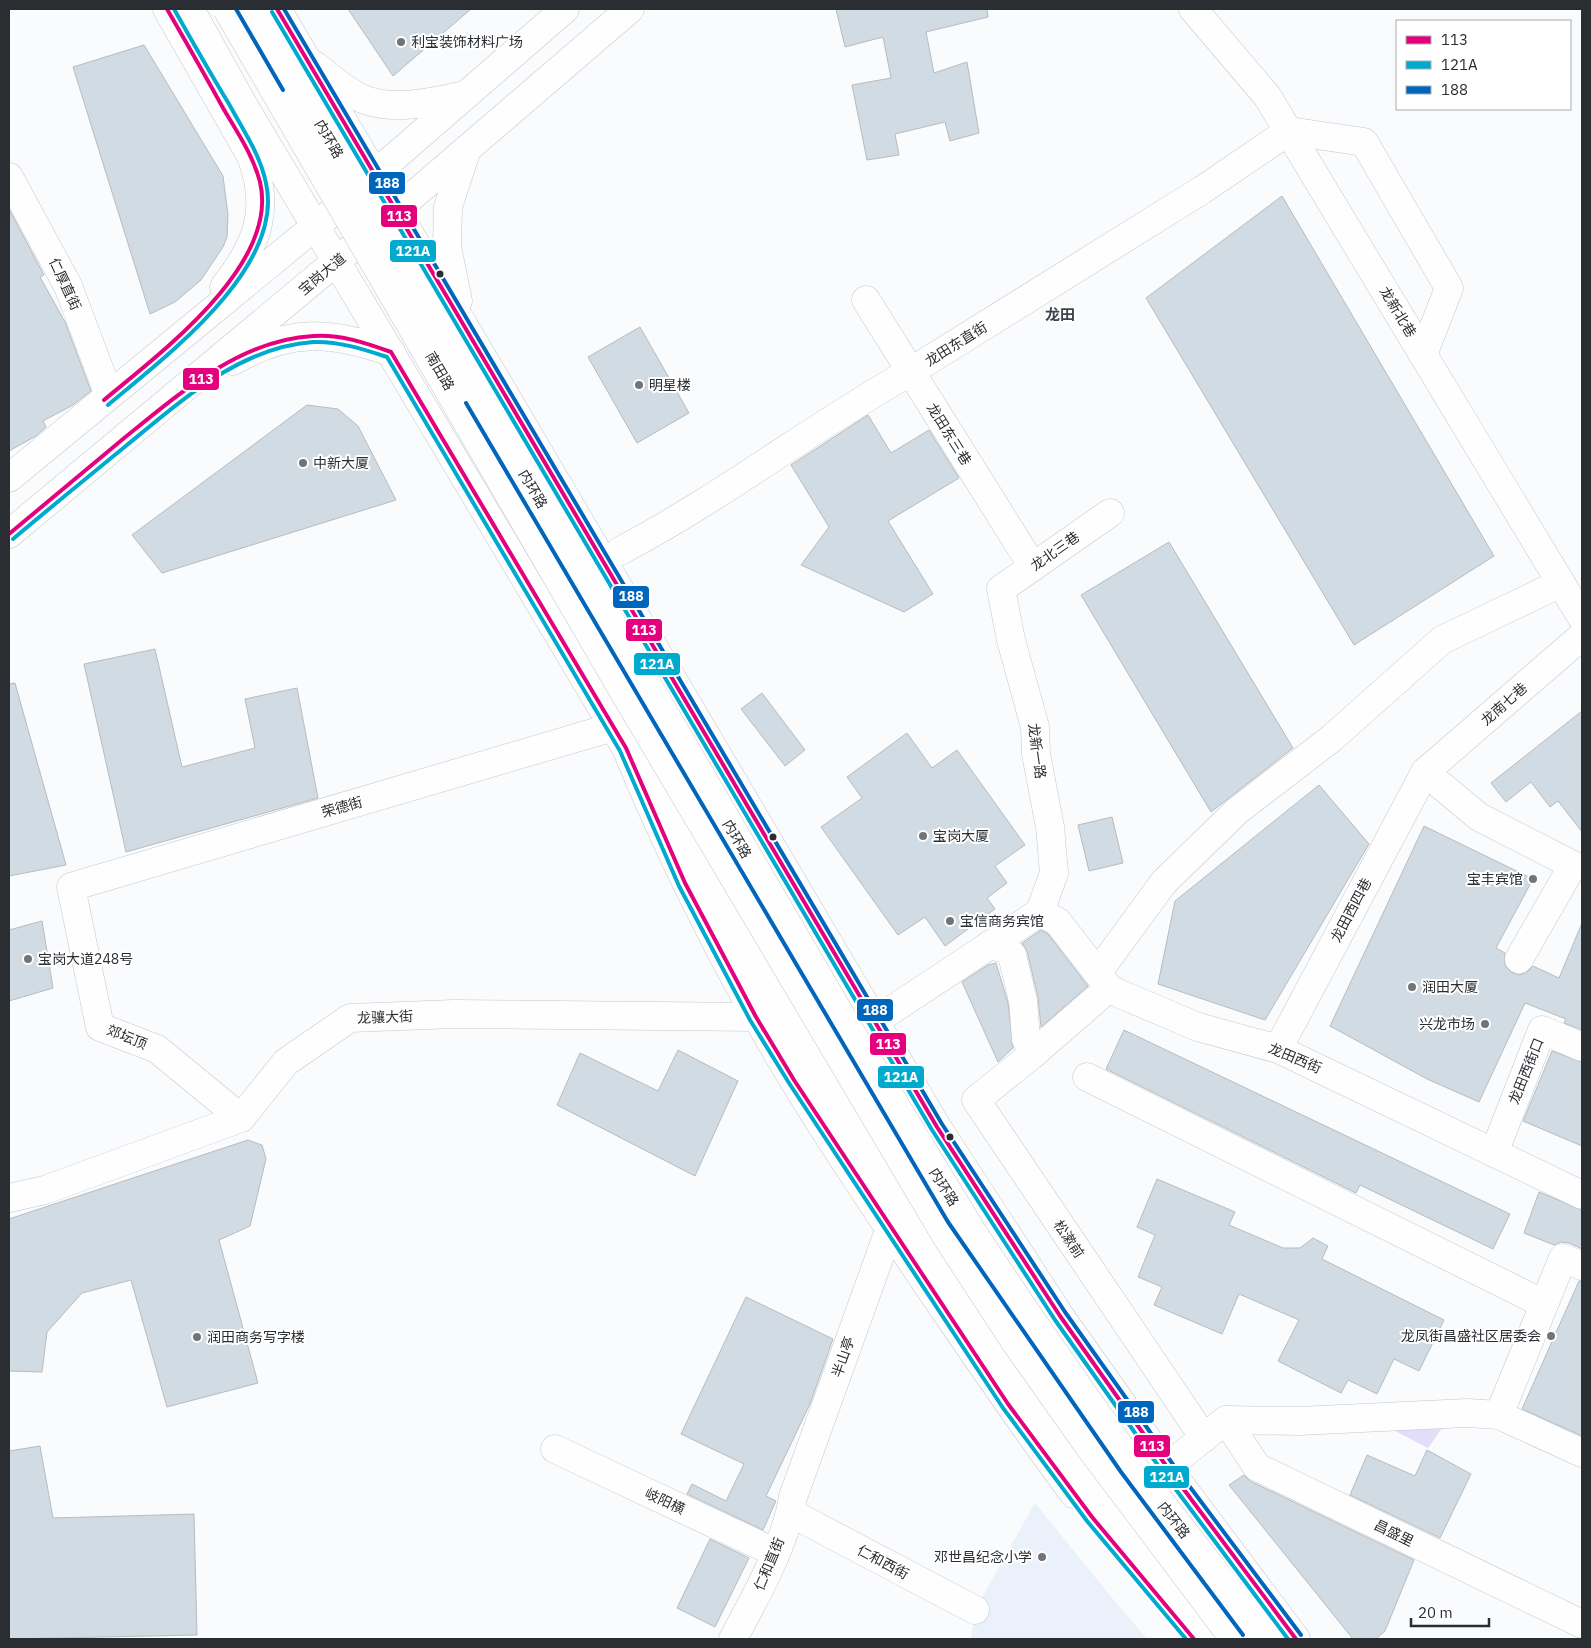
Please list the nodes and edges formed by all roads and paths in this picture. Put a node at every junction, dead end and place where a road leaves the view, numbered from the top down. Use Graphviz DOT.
graph roads {
  1 [pos="167,9"];
  2 [pos="190,9"];
  3 [pos="228,9"];
  4 [pos="253,9"];
  5 [pos="277,9"];
  6 [pos="565,9"];
  7 [pos="630,9"];
  8 [pos="1196,12"];
  9 [pos="304,56"];
  10 [pos="275,88"];
  11 [pos="468,95"];
  12 [pos="229,118"];
  13 [pos="1289,130"];
  14 [pos="468,146"];
  15 [pos="374,175"];
  16 [pos="9,177"];
  17 [pos="342,204"];
  18 [pos="395,210"];
  19 [pos="316,226"];
  20 [pos="363,239"];
  21 [pos="337,261"];
  22 [pos="866,300"];
  23 [pos="188,330"];
  24 [pos="470,336"];
  25 [pos="391,352"];
  26 [pos="1423,355"];
  27 [pos="910,372"];
  28 [pos="192,383"];
  29 [pos="109,396"];
  30 [pos="424,408"];
  31 [pos="486,448"];
  32 [pos="458,466"];
  33 [pos="9,478"];
  34 [pos="517,504"];
  35 [pos="1110,514"];
  36 [pos="9,534"];
  37 [pos="620,551"];
  38 [pos="551,561"];
  39 [pos="1033,567"];
  40 [pos="1561,583"];
  41 [pos="1001,589"];
  42 [pos="1582,618"];
  43 [pos="596,635"];
  44 [pos="1582,636"];
  45 [pos="579,669"];
  46 [pos="620,737"];
  47 [pos="1425,772"];
  48 [pos="71,887"];
  49 [pos="1033,916"];
  50 [pos="990,946"];
  51 [pos="1519,959"];
  52 [pos="1103,980"];
  53 [pos="756,1017"];
  54 [pos="875,1022"];
  55 [pos="1582,1047"];
  56 [pos="1278,1049"];
  57 [pos="1033,1054"];
  58 [pos="1087,1076"];
  59 [pos="241,1118"];
  60 [pos="1494,1153"];
  61 [pos="1582,1196"];
  62 [pos="9,1198"];
  63 [pos="983,1198"];
  64 [pos="943,1225"];
  65 [pos="890,1228"];
  66 [pos="1572,1262"];
  67 [pos="1544,1304"];
  68 [pos="1060,1316"];
  69 [pos="1021,1341"];
  70 [pos="1499,1415"];
  71 [pos="1226,1420"];
  72 [pos="1204,1438"];
  73 [pos="555,1449"];
  74 [pos="1582,1454"];
  75 [pos="1167,1467"];
  76 [pos="798,1485"];
  77 [pos="791,1513"];
  78 [pos="774,1552"];
  79 [pos="975,1610"];
  80 [pos="1582,1624"];
  81 [pos="733,1639"];
  82 [pos="1194,1639"];
  83 [pos="1211,1639"];
  84 [pos="1234,1639"];
  85 [pos="1238,1639"];
  86 [pos="1267,1639"];
  87 [pos="1296,1639"];
  1 -- 12 [label="main road"];
  2 -- 10 [label="main road"];
  2 -- 12 [label="main road"];
  2 -- 19 [label="main road"];
  3 -- 10 [label="main road, 南田路"];
  3 -- 84 [label="main road, 内环路, bridge"];
  4 -- 86 [label="main road, 内环路, bridge"];
  5 -- 9 [label="main road"];
  6 -- 11 [label="main road"];
  7 -- 14 [label="main road, 宝岗大道"];
  8 -- 13 [label="main road, 龙新北巷"];
  9 -- 11 [label="main road"];
  9 -- 15 [label="main road"];
  10 -- 17 [label="main road, 南田路"];
  11 -- 15 [label="main road"];
  12 -- 23 [label="main road"];
  13 -- 26 [label="main road, 龙新北巷"];
  13 -- 26 [label="main road"];
  13 -- 27 [label="main road, 龙田东直街"];
  14 -- 18 [label="main road, 宝岗大道"];
  14 -- 24 [label="main road"];
  15 -- 17 [label="main road"];
  15 -- 18 [label="main road"];
  16 -- 29 [label="main road, 仁厚直街"];
  17 -- 19 [label="main road"];
  17 -- 20 [label="main road, 南田路"];
  18 -- 20 [label="main road, 宝岗大道"];
  18 -- 24 [label="main road"];
  19 -- 21 [label="main road"];
  19 -- 23 [label="main road"];
  20 -- 21 [label="main road, 宝岗大道"];
  20 -- 31 [label="main road, 南田路"];
  21 -- 25 [label="main road"];
  21 -- 28 [label="main road, 宝岗大道"];
  22 -- 27 [label="main road, 龙田东三巷"];
  23 -- 29 [label="main road"];
  24 -- 54 [label="main road"];
  25 -- 28 [label="main road"];
  25 -- 30 [label="main road"];
  26 -- 40 [label="main road, 龙新北巷"];
  27 -- 37 [label="main road, 龙田东直街"];
  27 -- 39 [label="main road, 龙田东三巷"];
  28 -- 36 [label="main road, 宝岗大道"];
  29 -- 33 [label="main road"];
  30 -- 31 [label="main road"];
  30 -- 32 [label="main road"];
  31 -- 34 [label="main road, 南田路"];
  32 -- 34 [label="main road"];
  32 -- 45 [label="main road"];
  34 -- 38 [label="main road, 南田路"];
  35 -- 39 [label="main road, 龙北三巷"];
  38 -- 43 [label="main road, 南田路"];
  38 -- 45 [label="main road"];
  39 -- 41 [label="main road, 龙北三巷"];
  40 -- 42 [label="main road, 龙新北巷"];
  40 -- 52 [label="main road, 松漱前"];
  41 -- 49 [label="main road, 龙新一路"];
  43 -- 46 [label="main road"];
  43 -- 64 [label="main road, 南田路"];
  44 -- 47 [label="main road, 龙南七巷"];
  45 -- 46 [label="main road"];
  46 -- 48 [label="main road, 荣德街"];
  46 -- 53 [label="main road"];
  46 -- 83 [label="main road"];
  47 -- 51 [label="main road"];
  47 -- 56 [label="main road, 龙田西四巷"];
  48 -- 59 [label="main road, 郊坛顶"];
  49 -- 50 [label="main road"];
  49 -- 52 [label="main road, 龙田西街"];
  50 -- 54 [label="main road"];
  50 -- 57 [label="main road"];
  52 -- 56 [label="main road, 龙田西街"];
  52 -- 57 [label="main road, 松漱前"];
  53 -- 59 [label="main road, 龙骧大街"];
  53 -- 65 [label="main road"];
  54 -- 63 [label="main road"];
  55 -- 60 [label="main road, 龙田西街口"];
  56 -- 60 [label="main road, 龙田西街"];
  57 -- 72 [label="main road, 松漱前"];
  58 -- 67 [label="main road"];
  59 -- 62 [label="main road"];
  60 -- 61 [label="main road, 龙田西街"];
  63 -- 64 [label="main road"];
  63 -- 68 [label="main road"];
  64 -- 69 [label="main road, 南田路"];
  65 -- 76 [label="main road, 半山亭"];
  65 -- 82 [label="main road"];
  66 -- 67 [label="main road"];
  67 -- 70 [label="main road"];
  68 -- 69 [label="main road"];
  68 -- 75 [label="main road"];
  69 -- 85 [label="main road, 南田路"];
  70 -- 71 [label="main road"];
  70 -- 74 [label="main road"];
  71 -- 72 [label="main road"];
  71 -- 80 [label="main road, 昌盛里"];
  72 -- 75 [label="main road"];
  73 -- 78 [label="main road, 岐阳横"];
  75 -- 87 [label="main road"];
  76 -- 77 [label="main road, 仁和直街"];
  77 -- 78 [label="main road, 仁和直街"];
  77 -- 79 [label="main road, 仁和西街"];
  78 -- 81 [label="main road, 仁和直街"];
}
